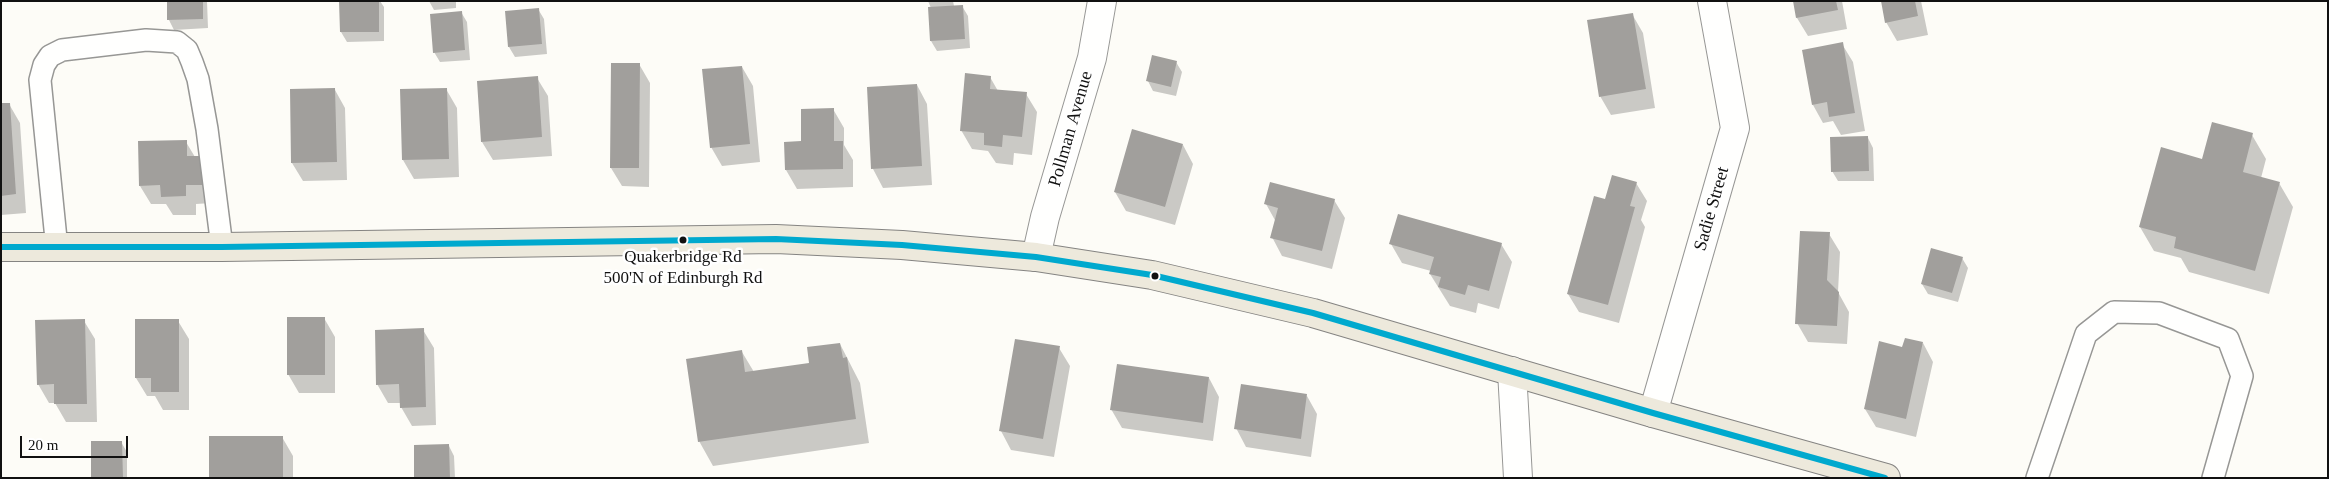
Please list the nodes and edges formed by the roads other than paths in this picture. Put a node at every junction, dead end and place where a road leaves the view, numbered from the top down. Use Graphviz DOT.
graph roads {
  1 [pos="1102,1"];
  2 [pos="1712,1"];
  3 [pos="1,247"];
  4 [pos="222,247"];
  5 [pos="57,249"];
  6 [pos="1036,257"];
  7 [pos="1512,371"];
  8 [pos="1653,413"];
  9 [pos="1518,478"];
  10 [pos="1886,478"];
  11 [pos="2036,478"];
  12 [pos="2213,478"];
  1 -- 6 [label="street, Pollman Avenue"];
  2 -- 8 [label="street, Sadie Street"];
  3 -- 5 [label="main road"];
  4 -- 5 [label="main road"];
  4 -- 5 [label="lane"];
  4 -- 6 [label="main road"];
  6 -- 7 [label="main road"];
  7 -- 8 [label="main road"];
  7 -- 9 [label="street"];
  8 -- 10 [label="main road"];
  11 -- 12 [label="lane"];
}
